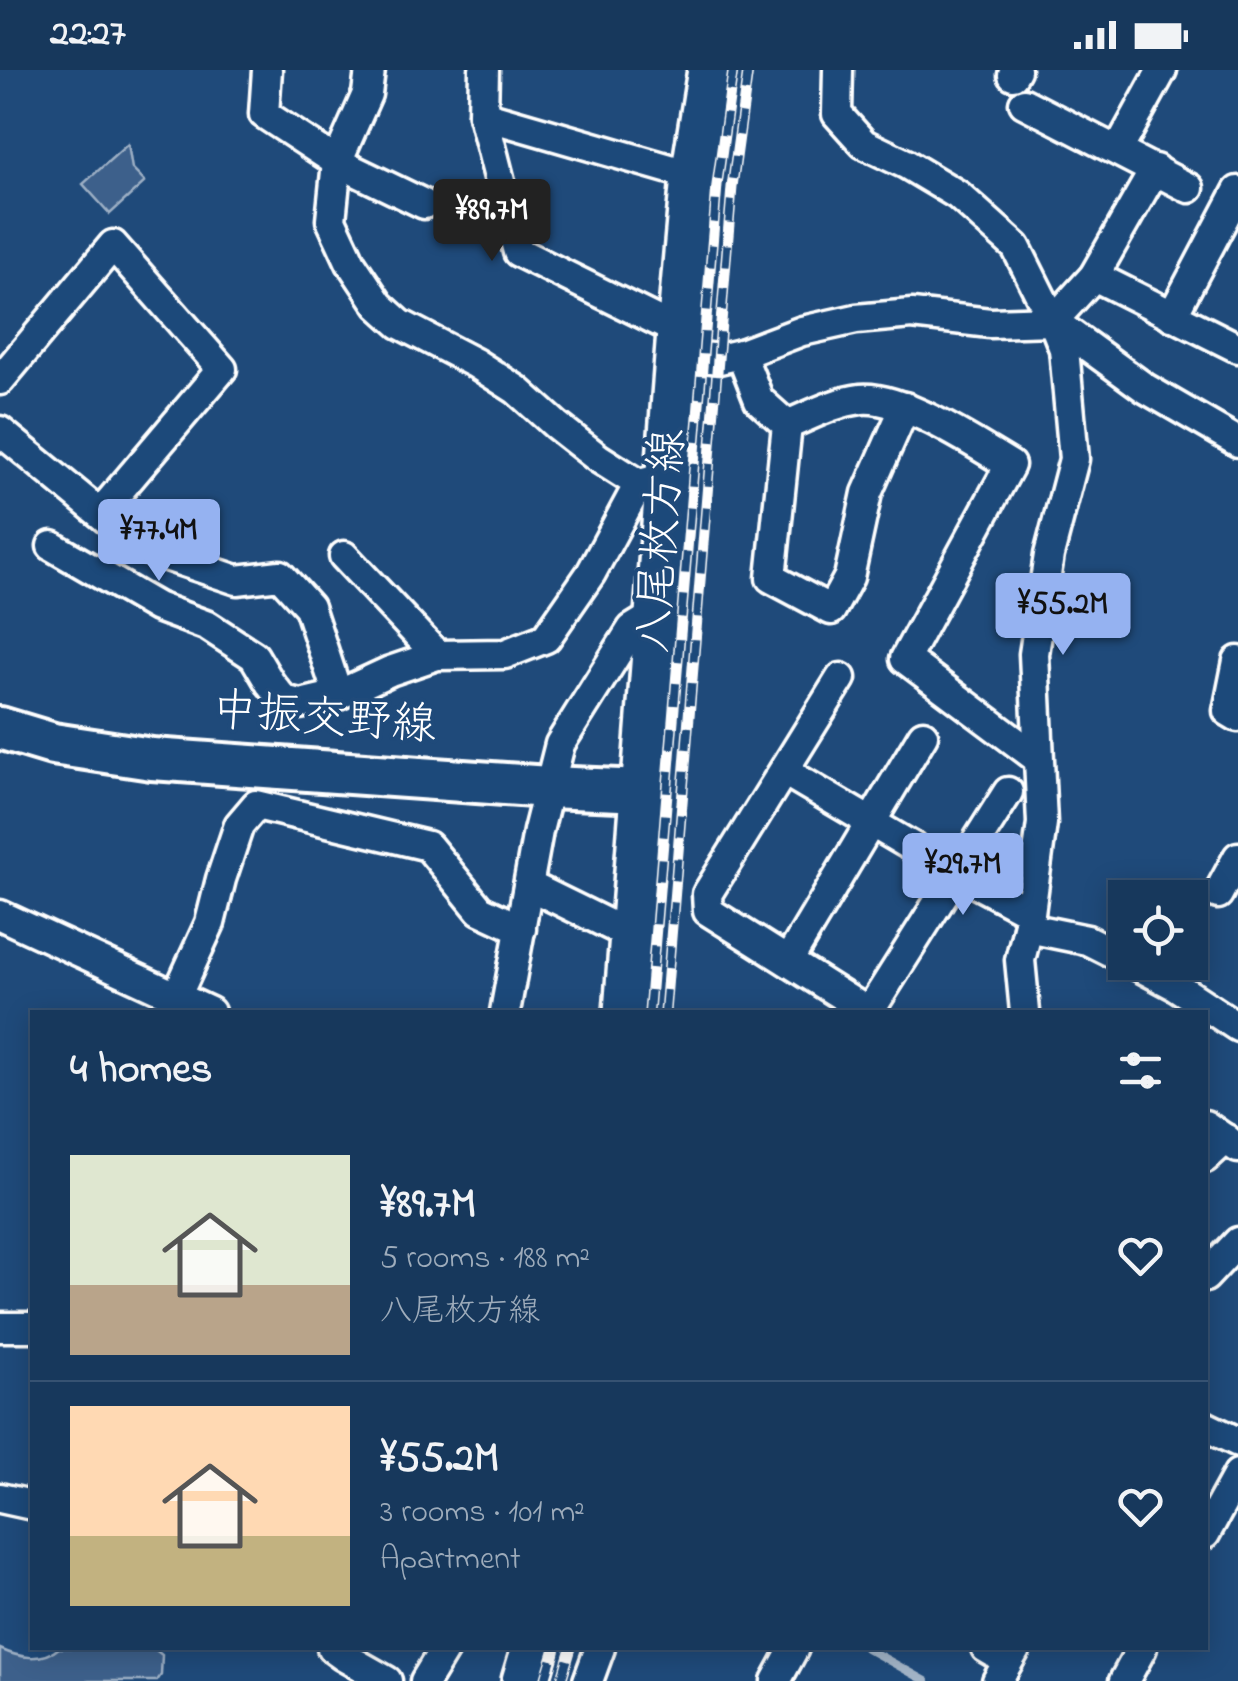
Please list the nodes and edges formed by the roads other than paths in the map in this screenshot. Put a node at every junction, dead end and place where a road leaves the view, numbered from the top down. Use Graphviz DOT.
graph roads {
  1 [pos="267,70"];
  2 [pos="370,70"];
  3 [pos="484,70"];
  4 [pos="712,70"];
  5 [pos="838,70"];
  6 [pos="1162,70"];
  7 [pos="1024,103"];
  8 [pos="483,115"];
  9 [pos="1118,150"];
  10 [pos="338,162"];
  11 [pos="1156,169"];
  12 [pos="694,176"];
  13 [pos="1189,188"];
  14 [pos="1238,191"];
  15 [pos="424,204"];
  16 [pos="1094,276"];
  17 [pos="1172,316"];
  18 [pos="1052,322"];
  19 [pos="1238,348"];
  20 [pos="704,350"];
  21 [pos="0,380"];
  22 [pos="905,407"];
  23 [pos="788,424"];
  24 [pos="0,430"];
  25 [pos="1238,442"];
  26 [pos="653,481"];
  27 [pos="101,512"];
  28 [pos="52,546"];
  29 [pos="344,556"];
  30 [pos="658,613"];
  31 [pos="437,655"];
  32 [pos="1238,661"];
  33 [pos="841,678"];
  34 [pos="338,695"];
  35 [pos="1238,717"];
  36 [pos="0,728"];
  37 [pos="923,735"];
  38 [pos="1038,758"];
  39 [pos="784,771"];
  40 [pos="259,785"];
  41 [pos="548,786"];
  42 [pos="644,791"];
  43 [pos="1008,792"];
  44 [pos="870,822"];
  45 [pos="1238,857"];
  46 [pos="957,872"];
  47 [pos="530,886"];
  48 [pos="1218,894"];
  49 [pos="0,914"];
  50 [pos="1029,920"];
  51 [pos="521,930"];
  52 [pos="634,937"];
  53 [pos="1108,951"];
  54 [pos="788,962"];
  55 [pos="1164,980"];
  56 [pos="177,995"];
  57 [pos="206,1010"];
  58 [pos="505,1010"];
  59 [pos="627,1010"];
  60 [pos="865,1010"];
  61 [pos="869,1010"];
  62 [pos="1025,1010"];
  63 [pos="1238,1027"];
  64 [pos="1238,1242"];
  65 [pos="1208,1274"];
  66 [pos="0,1327"];
  67 [pos="30,1327"];
  68 [pos="1208,1427"];
  69 [pos="1238,1442"];
  70 [pos="1238,1474"];
  71 [pos="0,1498"];
  72 [pos="30,1505"];
  73 [pos="1208,1529"];
  74 [pos="334,1650"];
  75 [pos="444,1650"];
  76 [pos="534,1650"];
  77 [pos="599,1650"];
  78 [pos="793,1650"];
  79 [pos="1141,1650"];
  80 [pos="387,1681"];
  81 [pos="425,1681"];
  82 [pos="525,1681"];
  83 [pos="588,1681"];
  84 [pos="776,1681"];
  85 [pos="1124,1681"];
  1 -- 10 [label="street"];
  2 -- 10 [label="street"];
  3 -- 8 [label="street"];
  4 -- 12 [label="main road, 八尾枚方線"];
  5 -- 18 [label="street"];
  6 -- 9 [label="street"];
  7 -- 9 [label="street"];
  8 -- 12 [label="street"];
  8 -- 20 [label="street"];
  9 -- 11 [label="street"];
  10 -- 15 [label="street"];
  10 -- 26 [label="street"];
  11 -- 13 [label="street"];
  11 -- 16 [label="street"];
  12 -- 20 [label="main road, 八尾枚方線"];
  14 -- 17 [label="street"];
  16 -- 17 [label="street"];
  16 -- 18 [label="street"];
  17 -- 19 [label="street"];
  18 -- 20 [label="street"];
  18 -- 25 [label="street"];
  18 -- 38 [label="street"];
  20 -- 23 [label="street"];
  20 -- 26 [label="main road, 八尾枚方線"];
  21 -- 27 [label="street"];
  22 -- 23 [label="street"];
  22 -- 23 [label="street"];
  22 -- 38 [label="street"];
  24 -- 27 [label="street"];
  26 -- 30 [label="main road, 八尾枚方線"];
  26 -- 31 [label="street"];
  27 -- 34 [label="street"];
  28 -- 34 [label="street"];
  29 -- 31 [label="street"];
  30 -- 41 [label="street"];
  30 -- 42 [label="main road, 八尾枚方線"];
  31 -- 34 [label="street"];
  32 -- 35 [label="street"];
  33 -- 39 [label="street"];
  36 -- 40 [label="street, 中振交野線"];
  37 -- 44 [label="street"];
  38 -- 50 [label="street"];
  39 -- 44 [label="street"];
  39 -- 54 [label="street"];
  40 -- 41 [label="street, 中振交野線"];
  40 -- 51 [label="street"];
  40 -- 56 [label="street"];
  41 -- 42 [label="street, 中振交野線"];
  41 -- 47 [label="street"];
  42 -- 52 [label="main road, 八尾枚方線"];
  43 -- 46 [label="street"];
  44 -- 46 [label="street"];
  44 -- 54 [label="street"];
  45 -- 48 [label="street"];
  46 -- 50 [label="street"];
  46 -- 61 [label="street"];
  47 -- 51 [label="street"];
  47 -- 52 [label="street"];
  49 -- 56 [label="street"];
  50 -- 53 [label="street"];
  50 -- 62 [label="street"];
  51 -- 58 [label="street"];
  52 -- 59 [label="main road, 八尾枚方線"];
  54 -- 60 [label="street"];
  55 -- 63 [label="street"];
  56 -- 57 [label="street"];
  64 -- 65 [label="street"];
  66 -- 67 [label="street"];
  68 -- 69 [label="street"];
  70 -- 73 [label="street"];
  71 -- 72 [label="street"];
  74 -- 80 [label="street"];
  75 -- 81 [label="street"];
  76 -- 82 [label="main road"];
  77 -- 83 [label="street"];
  78 -- 84 [label="street"];
  79 -- 85 [label="street"];
}
